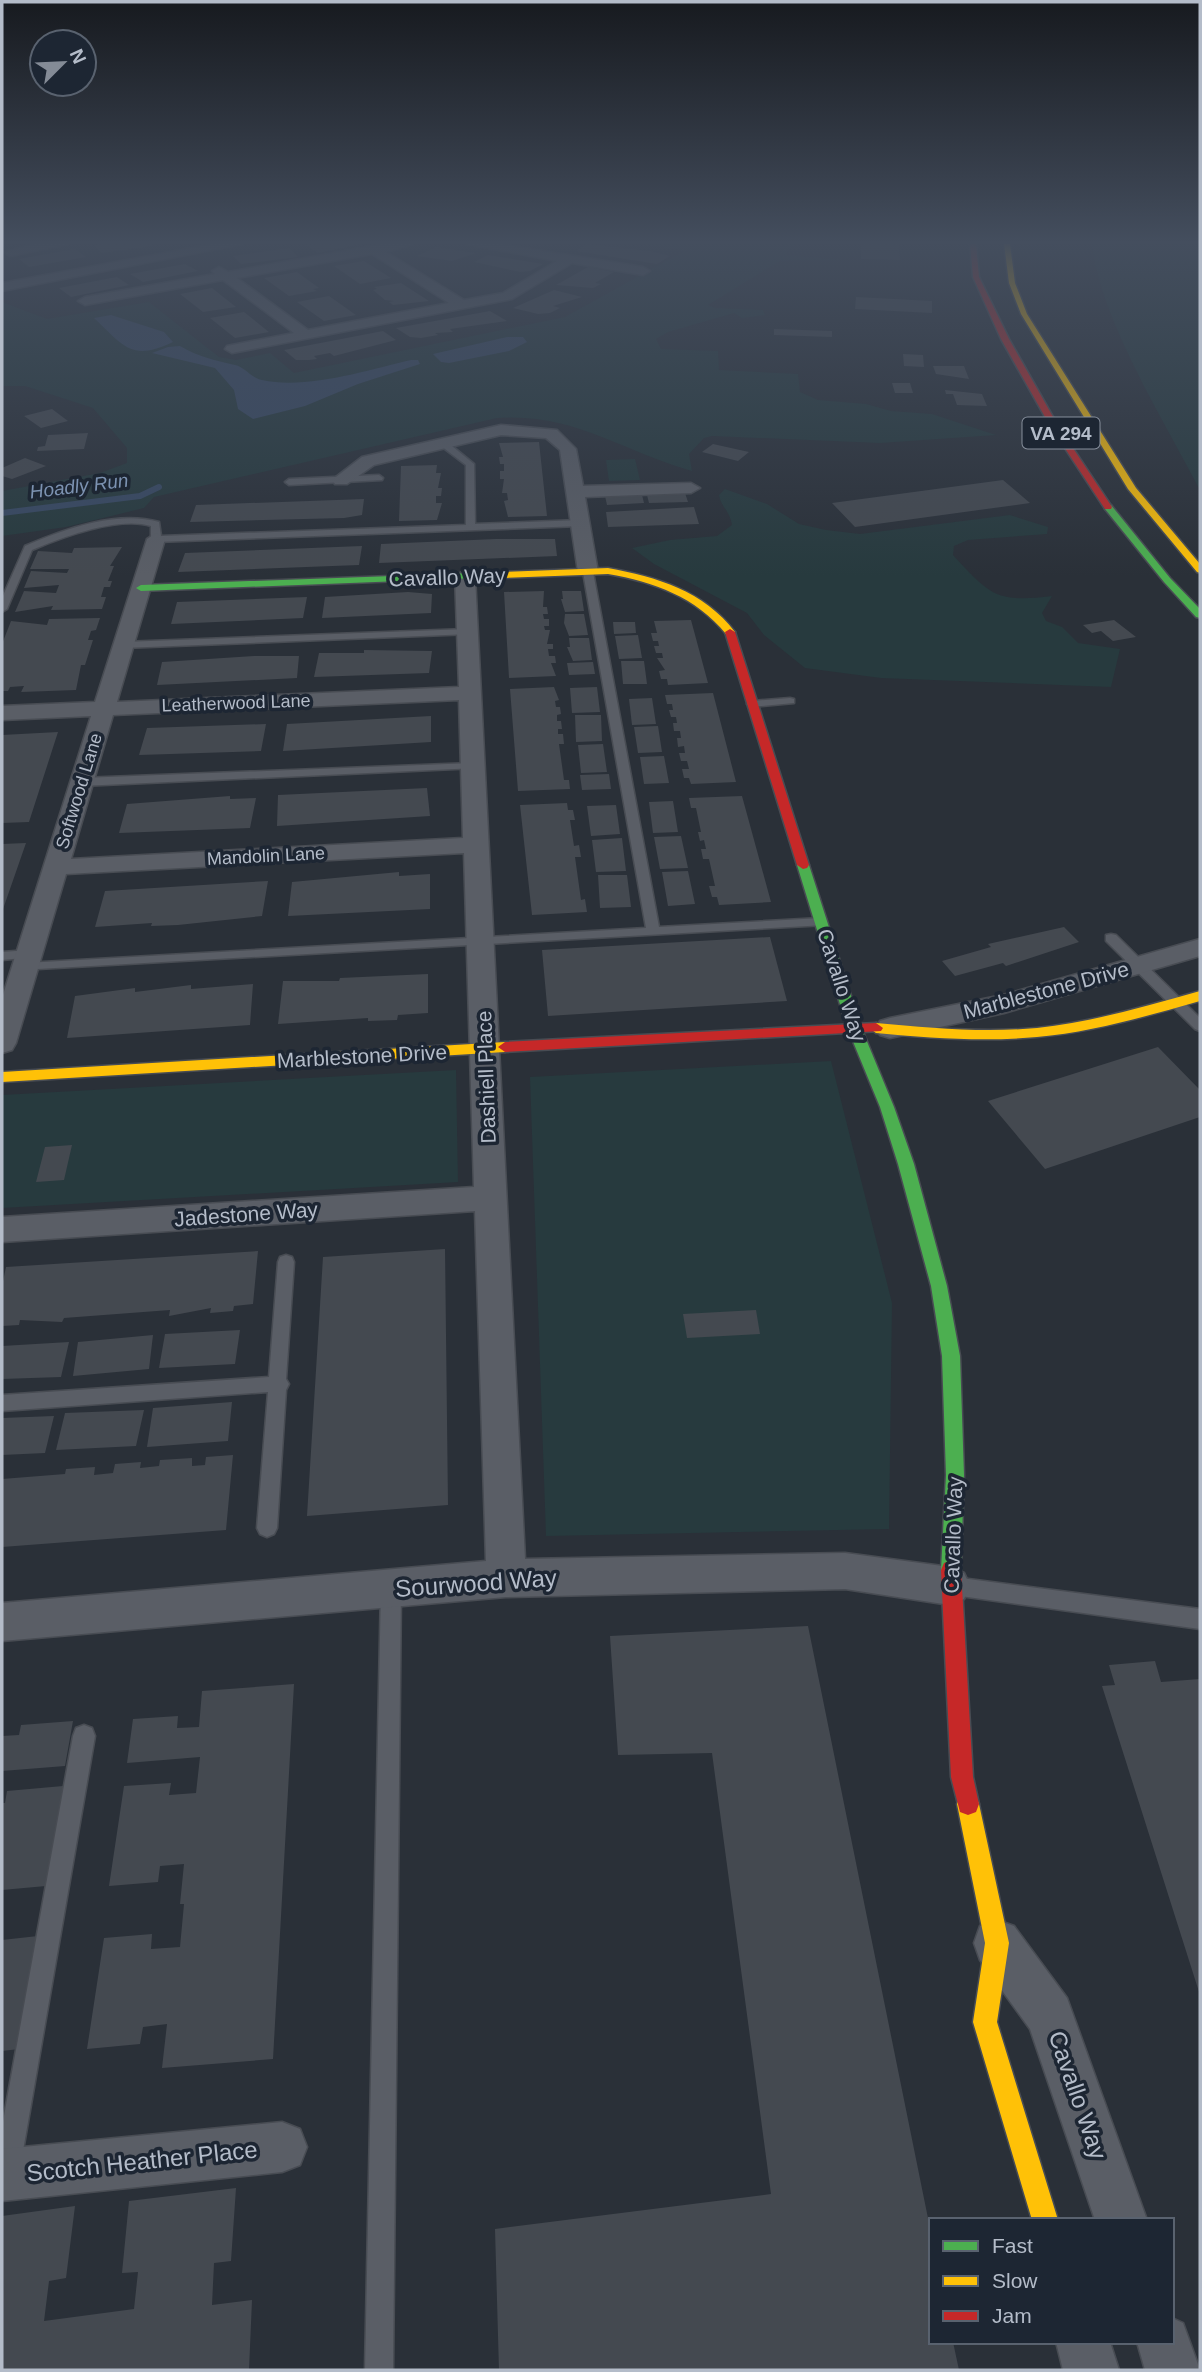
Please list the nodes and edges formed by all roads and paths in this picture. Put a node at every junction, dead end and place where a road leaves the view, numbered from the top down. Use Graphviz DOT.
graph roads {
  1 [pos="1018,355"];
  2 [pos="1051,355"];
  3 [pos="444,443"];
  4 [pos="379,478"];
  5 [pos="341,480"];
  6 [pos="289,482"];
  7 [pos="691,488"];
  8 [pos="575,492"];
  9 [pos="580,523"];
  10 [pos="471,527"];
  11 [pos="156,539"];
  12 [pos="1200,570"];
  13 [pos="588,572"];
  14 [pos="465,576"];
  15 [pos="141,588"];
  16 [pos="2,610"];
  17 [pos="1200,615"];
  18 [pos="467,632"];
  19 [pos="123,645"];
  20 [pos="470,693"];
  21 [pos="790,701"];
  22 [pos="752,704"];
  23 [pos="104,709"];
  24 [pos="2,713"];
  25 [pos="473,766"];
  26 [pos="81,782"];
  27 [pos="476,845"];
  28 [pos="55,867"];
  29 [pos="821,922"];
  30 [pos="653,932"];
  31 [pos="1111,938"];
  32 [pos="480,942"];
  33 [pos="1200,947"];
  34 [pos="2,956"];
  35 [pos="27,961"];
  36 [pos="1138,965"];
  37 [pos="1200,996"];
  38 [pos="1177,1002"];
  39 [pos="1200,1026"];
  40 [pos="854,1027"];
  41 [pos="890,1028"];
  42 [pos="2,1043"];
  43 [pos="484,1049"];
  44 [pos="2,1077"];
  45 [pos="491,1198"];
  46 [pos="2,1230"];
  47 [pos="286,1262"];
  48 [pos="280,1384"];
  49 [pos="2,1403"];
  50 [pos="267,1528"];
  51 [pos="506,1578"];
  52 [pos="950,1586"];
  53 [pos="391,1588"];
  54 [pos="1200,1619"];
  55 [pos="2,1622"];
  56 [pos="84,1736"];
  57 [pos="997,1943"];
  58 [pos="282,2147"];
  59 [pos="4,2174"];
  60 [pos="1044,2218"];
  61 [pos="1120,2218"];
  62 [pos="1084,2344"];
  63 [pos="1165,2344"];
  64 [pos="379,2370"];
  65 [pos="1091,2370"];
  66 [pos="1173,2370"];
  1 -- 17 [label="main road, VA 294"];
  2 -- 12 [label="main road, VA 294"];
  3 -- 5 [label="street"];
  3 -- 8 [label="street"];
  3 -- 10 [label="lane"];
  4 -- 5 [label="lane"];
  5 -- 6 [label="lane"];
  7 -- 8 [label="street"];
  8 -- 9 [label="street"];
  9 -- 10 [label="lane"];
  9 -- 13 [label="street"];
  10 -- 11 [label="lane"];
  11 -- 15 [label="street, Softwood Lane"];
  11 -- 16 [label="lane"];
  13 -- 14 [label="main road, Cavallo Way"];
  13 -- 22 [label="main road, Cavallo Way"];
  13 -- 30 [label="lane"];
  14 -- 15 [label="main road, Cavallo Way"];
  14 -- 18 [label="street, Dashiell Place"];
  15 -- 19 [label="street, Softwood Lane"];
  18 -- 19 [label="lane"];
  18 -- 20 [label="street, Dashiell Place"];
  19 -- 23 [label="street, Softwood Lane"];
  20 -- 23 [label="street, Leatherwood Lane"];
  20 -- 25 [label="street, Dashiell Place"];
  21 -- 22 [label="lane"];
  22 -- 29 [label="main road, Cavallo Way"];
  23 -- 24 [label="street, Leatherwood Lane"];
  23 -- 26 [label="street, Softwood Lane"];
  25 -- 26 [label="lane"];
  25 -- 27 [label="street, Dashiell Place"];
  26 -- 28 [label="street, Softwood Lane"];
  27 -- 28 [label="street, Mandolin Lane"];
  27 -- 32 [label="street, Dashiell Place"];
  28 -- 35 [label="street, Softwood Lane"];
  29 -- 30 [label="lane"];
  29 -- 40 [label="main road, Cavallo Way"];
  30 -- 32 [label="lane"];
  31 -- 36 [label="lane"];
  32 -- 35 [label="lane"];
  32 -- 43 [label="street, Dashiell Place"];
  33 -- 36 [label="street, Marblestone Drive"];
  34 -- 35 [label="lane"];
  35 -- 42 [label="street, Softwood Lane"];
  36 -- 38 [label="lane"];
  36 -- 41 [label="street, Marblestone Drive"];
  37 -- 38 [label="main road, Marblestone Drive"];
  38 -- 39 [label="lane"];
  38 -- 41 [label="main road, Marblestone Drive"];
  40 -- 41 [label="main road, Marblestone Drive"];
  40 -- 43 [label="main road, Marblestone Drive"];
  40 -- 52 [label="main road, Cavallo Way"];
  43 -- 44 [label="main road, Marblestone Drive"];
  43 -- 45 [label="street, Dashiell Place"];
  45 -- 46 [label="street, Jadestone Way"];
  45 -- 51 [label="street, Dashiell Place"];
  47 -- 48 [label="lane"];
  48 -- 49 [label="lane"];
  48 -- 50 [label="lane"];
  51 -- 52 [label="street, Sourwood Way"];
  51 -- 53 [label="street, Sourwood Way"];
  52 -- 54 [label="lane"];
  52 -- 57 [label="main road, Cavallo Way"];
  53 -- 55 [label="street, Sourwood Way"];
  53 -- 64 [label="lane"];
  56 -- 59 [label="lane"];
  57 -- 60 [label="main road, Cavallo Way"];
  57 -- 61 [label="street, Cavallo Way"];
  58 -- 59 [label="street, Scotch Heather Place"];
  62 -- 65 [label="street"];
  63 -- 66 [label="street"];
}
